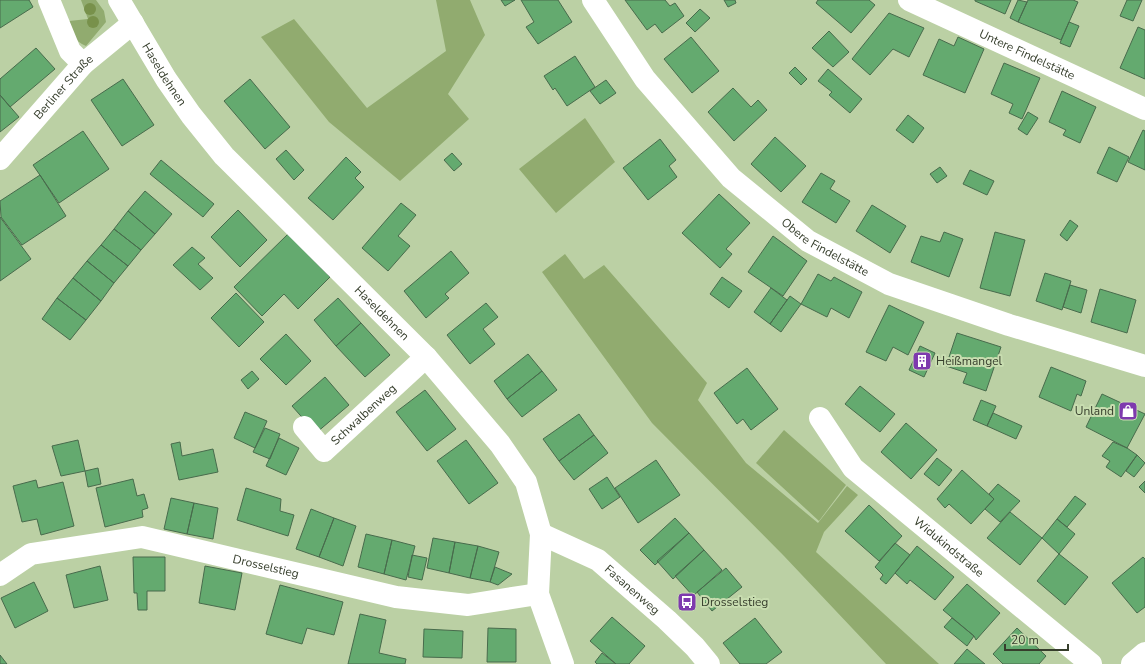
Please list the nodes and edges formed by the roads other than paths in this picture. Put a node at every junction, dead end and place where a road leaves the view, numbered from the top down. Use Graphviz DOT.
graph roads {
  1 [pos="49,0"];
  2 [pos="119,0"];
  3 [pos="593,0"];
  4 [pos="909,0"];
  5 [pos="133,23"];
  6 [pos="83,64"];
  7 [pos="1145,109"];
  8 [pos="0,159"];
  9 [pos="426,357"];
  10 [pos="1145,366"];
  11 [pos="820,418"];
  12 [pos="304,427"];
  13 [pos="541,534"];
  14 [pos="0,575"];
  15 [pos="538,594"];
  16 [pos="1145,653"];
  17 [pos="563,664"];
  18 [pos="709,664"];
  19 [pos="1091,664"];
  20 [pos="1132,664"];
  1 -- 6 [label="street"];
  2 -- 5 [label="street, Haseldehnen"];
  3 -- 10 [label="street, Obere Findelstätte"];
  4 -- 7 [label="street, Untere Findelstätte"];
  5 -- 6 [label="street, Berliner Straße"];
  5 -- 9 [label="street, Haseldehnen"];
  6 -- 8 [label="street, Berliner Straße"];
  9 -- 12 [label="street, Schwalbenweg"];
  9 -- 13 [label="street, Haseldehnen"];
  11 -- 19 [label="street, Widukindstraße"];
  13 -- 15 [label="street, Haseldehnen"];
  13 -- 18 [label="street, Fasanenweg"];
  14 -- 15 [label="street, Drosselstieg"];
  15 -- 17 [label="street, Haseldehnen"];
  16 -- 20 [label="street"];
}
